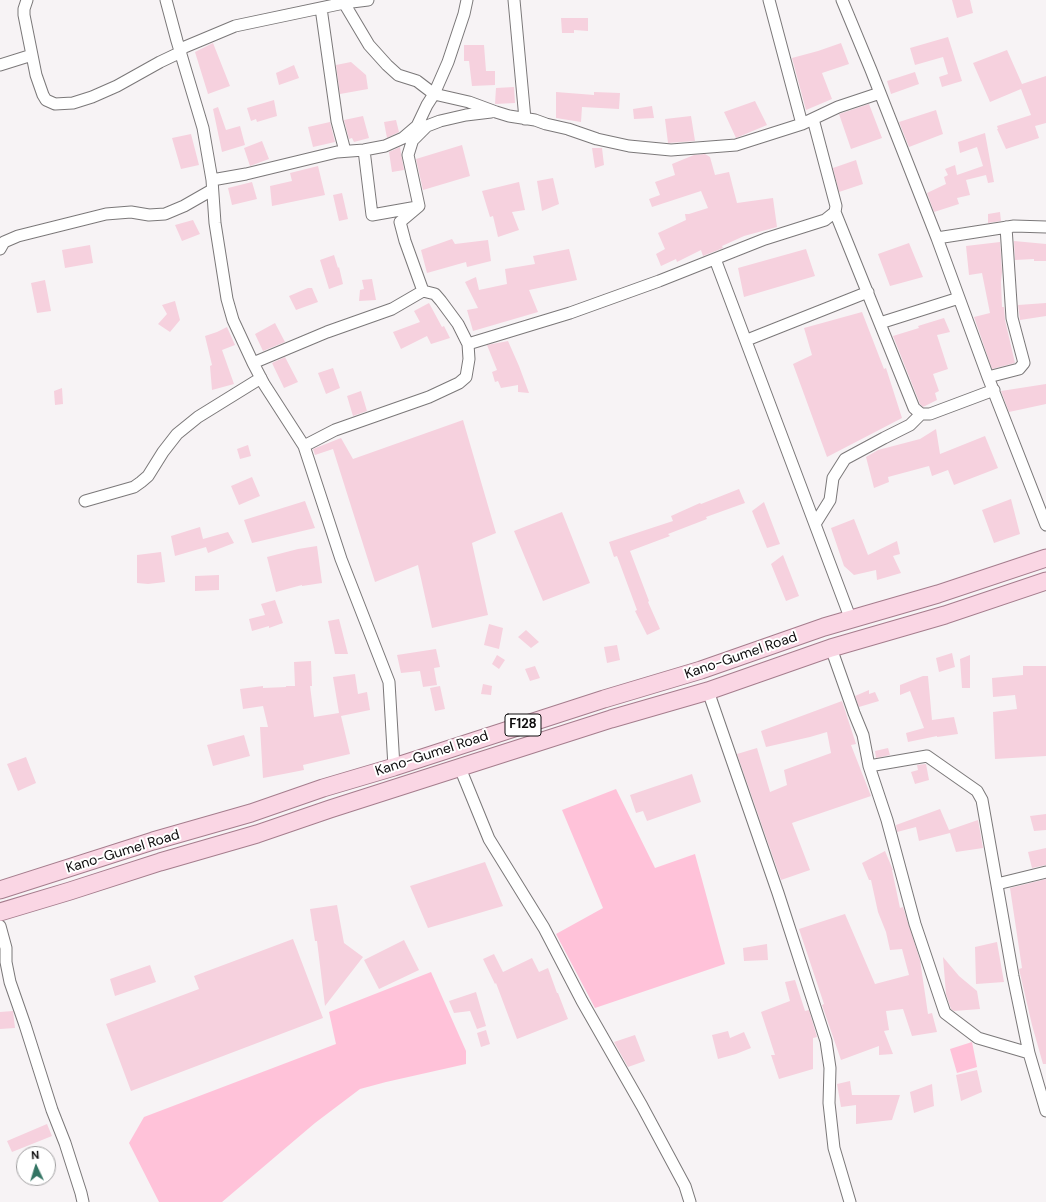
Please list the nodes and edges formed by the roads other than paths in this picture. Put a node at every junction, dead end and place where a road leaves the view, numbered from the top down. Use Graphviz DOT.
graph roads {
  1 [pos="27,0"];
  2 [pos="166,0"];
  3 [pos="368,0"];
  4 [pos="466,0"];
  5 [pos="514,0"];
  6 [pos="769,0"];
  7 [pos="842,0"];
  8 [pos="344,3"];
  9 [pos="323,5"];
  10 [pos="180,50"];
  11 [pos="32,54"];
  12 [pos="0,65"];
  13 [pos="880,92"];
  14 [pos="434,94"];
  15 [pos="493,112"];
  16 [pos="525,118"];
  17 [pos="813,119"];
  18 [pos="802,124"];
  19 [pos="417,126"];
  20 [pos="412,140"];
  21 [pos="364,150"];
  22 [pos="345,151"];
  23 [pos="212,185"];
  24 [pos="419,206"];
  25 [pos="836,212"];
  26 [pos="1006,227"];
  27 [pos="1046,227"];
  28 [pos="937,238"];
  29 [pos="0,249"];
  30 [pos="715,258"];
  31 [pos="423,291"];
  32 [pos="868,292"];
  33 [pos="959,298"];
  34 [pos="880,324"];
  35 [pos="747,340"];
  36 [pos="468,344"];
  37 [pos="253,363"];
  38 [pos="988,377"];
  39 [pos="261,378"];
  40 [pos="994,390"];
  41 [pos="921,414"];
  42 [pos="304,446"];
  43 [pos="85,501"];
  44 [pos="1043,508"];
  45 [pos="815,524"];
  46 [pos="1046,525"];
  47 [pos="1046,558"];
  48 [pos="1046,581"];
  49 [pos="851,620"];
  50 [pos="831,648"];
  51 [pos="708,691"];
  52 [pos="869,766"];
  53 [pos="394,767"];
  54 [pos="460,768"];
  55 [pos="63,870"];
  56 [pos="1046,872"];
  57 [pos="997,884"];
  58 [pos="0,890"];
  59 [pos="70,891"];
  60 [pos="0,912"];
  61 [pos="0,926"];
  62 [pos="5,981"];
  63 [pos="1029,1053"];
  64 [pos="1041,1078"];
  65 [pos="1046,1111"];
  66 [pos="83,1202"];
  67 [pos="690,1202"];
  68 [pos="850,1202"];
  1 -- 11 [label="street"];
  2 -- 10 [label="street"];
  3 -- 8 [label="street"];
  4 -- 14 [label="street"];
  5 -- 16 [label="street"];
  6 -- 18 [label="street"];
  7 -- 13 [label="street"];
  8 -- 9 [label="street"];
  8 -- 14 [label="street"];
  9 -- 10 [label="street"];
  9 -- 22 [label="street"];
  10 -- 11 [label="street"];
  10 -- 23 [label="street"];
  11 -- 12 [label="street"];
  13 -- 17 [label="street"];
  13 -- 28 [label="street"];
  14 -- 15 [label="street"];
  14 -- 19 [label="street"];
  15 -- 16 [label="street"];
  15 -- 20 [label="street"];
  16 -- 18 [label="street"];
  17 -- 18 [label="street"];
  17 -- 25 [label="street"];
  19 -- 20 [label="street"];
  19 -- 21 [label="street"];
  20 -- 24 [label="street"];
  21 -- 22 [label="street"];
  21 -- 24 [label="street"];
  22 -- 23 [label="street"];
  23 -- 29 [label="street"];
  23 -- 37 [label="street"];
  24 -- 31 [label="street"];
  25 -- 30 [label="street"];
  25 -- 32 [label="street"];
  26 -- 27 [label="street"];
  26 -- 28 [label="street"];
  26 -- 38 [label="street"];
  28 -- 33 [label="street"];
  30 -- 35 [label="street"];
  30 -- 36 [label="street"];
  31 -- 36 [label="street"];
  31 -- 37 [label="street"];
  32 -- 34 [label="street"];
  32 -- 35 [label="street"];
  33 -- 34 [label="street"];
  33 -- 38 [label="street"];
  34 -- 41 [label="street"];
  35 -- 45 [label="street"];
  36 -- 42 [label="street"];
  37 -- 39 [label="street"];
  38 -- 40 [label="street"];
  39 -- 42 [label="street"];
  39 -- 43 [label="street"];
  40 -- 41 [label="street"];
  40 -- 44 [label="street"];
  41 -- 45 [label="street"];
  42 -- 53 [label="street"];
  44 -- 46 [label="street"];
  45 -- 49 [label="street"];
  47 -- 49 [label="main road, Kano-Gumel Road / F128"];
  48 -- 50 [label="main road, Kano-Gumel Road / F128"];
  49 -- 53 [label="main road, Kano-Gumel Road / F128"];
  50 -- 51 [label="main road, Kano-Gumel Road / F128"];
  50 -- 52 [label="street"];
  51 -- 54 [label="main road, Kano-Gumel Road / F128"];
  51 -- 68 [label="street"];
  52 -- 57 [label="street"];
  52 -- 63 [label="street"];
  53 -- 55 [label="main road, Kano-Gumel Road / F128"];
  54 -- 59 [label="main road, Kano-Gumel Road / F128"];
  54 -- 67 [label="street"];
  55 -- 58 [label="main road, Kano-Gumel Road / F128"];
  55 -- 59 [label="main road"];
  56 -- 57 [label="street"];
  57 -- 63 [label="street"];
  59 -- 60 [label="main road, Kano-Gumel Road / F128"];
  61 -- 62 [label="street"];
  62 -- 66 [label="street"];
  63 -- 64 [label="street"];
  64 -- 65 [label="street"];
}
